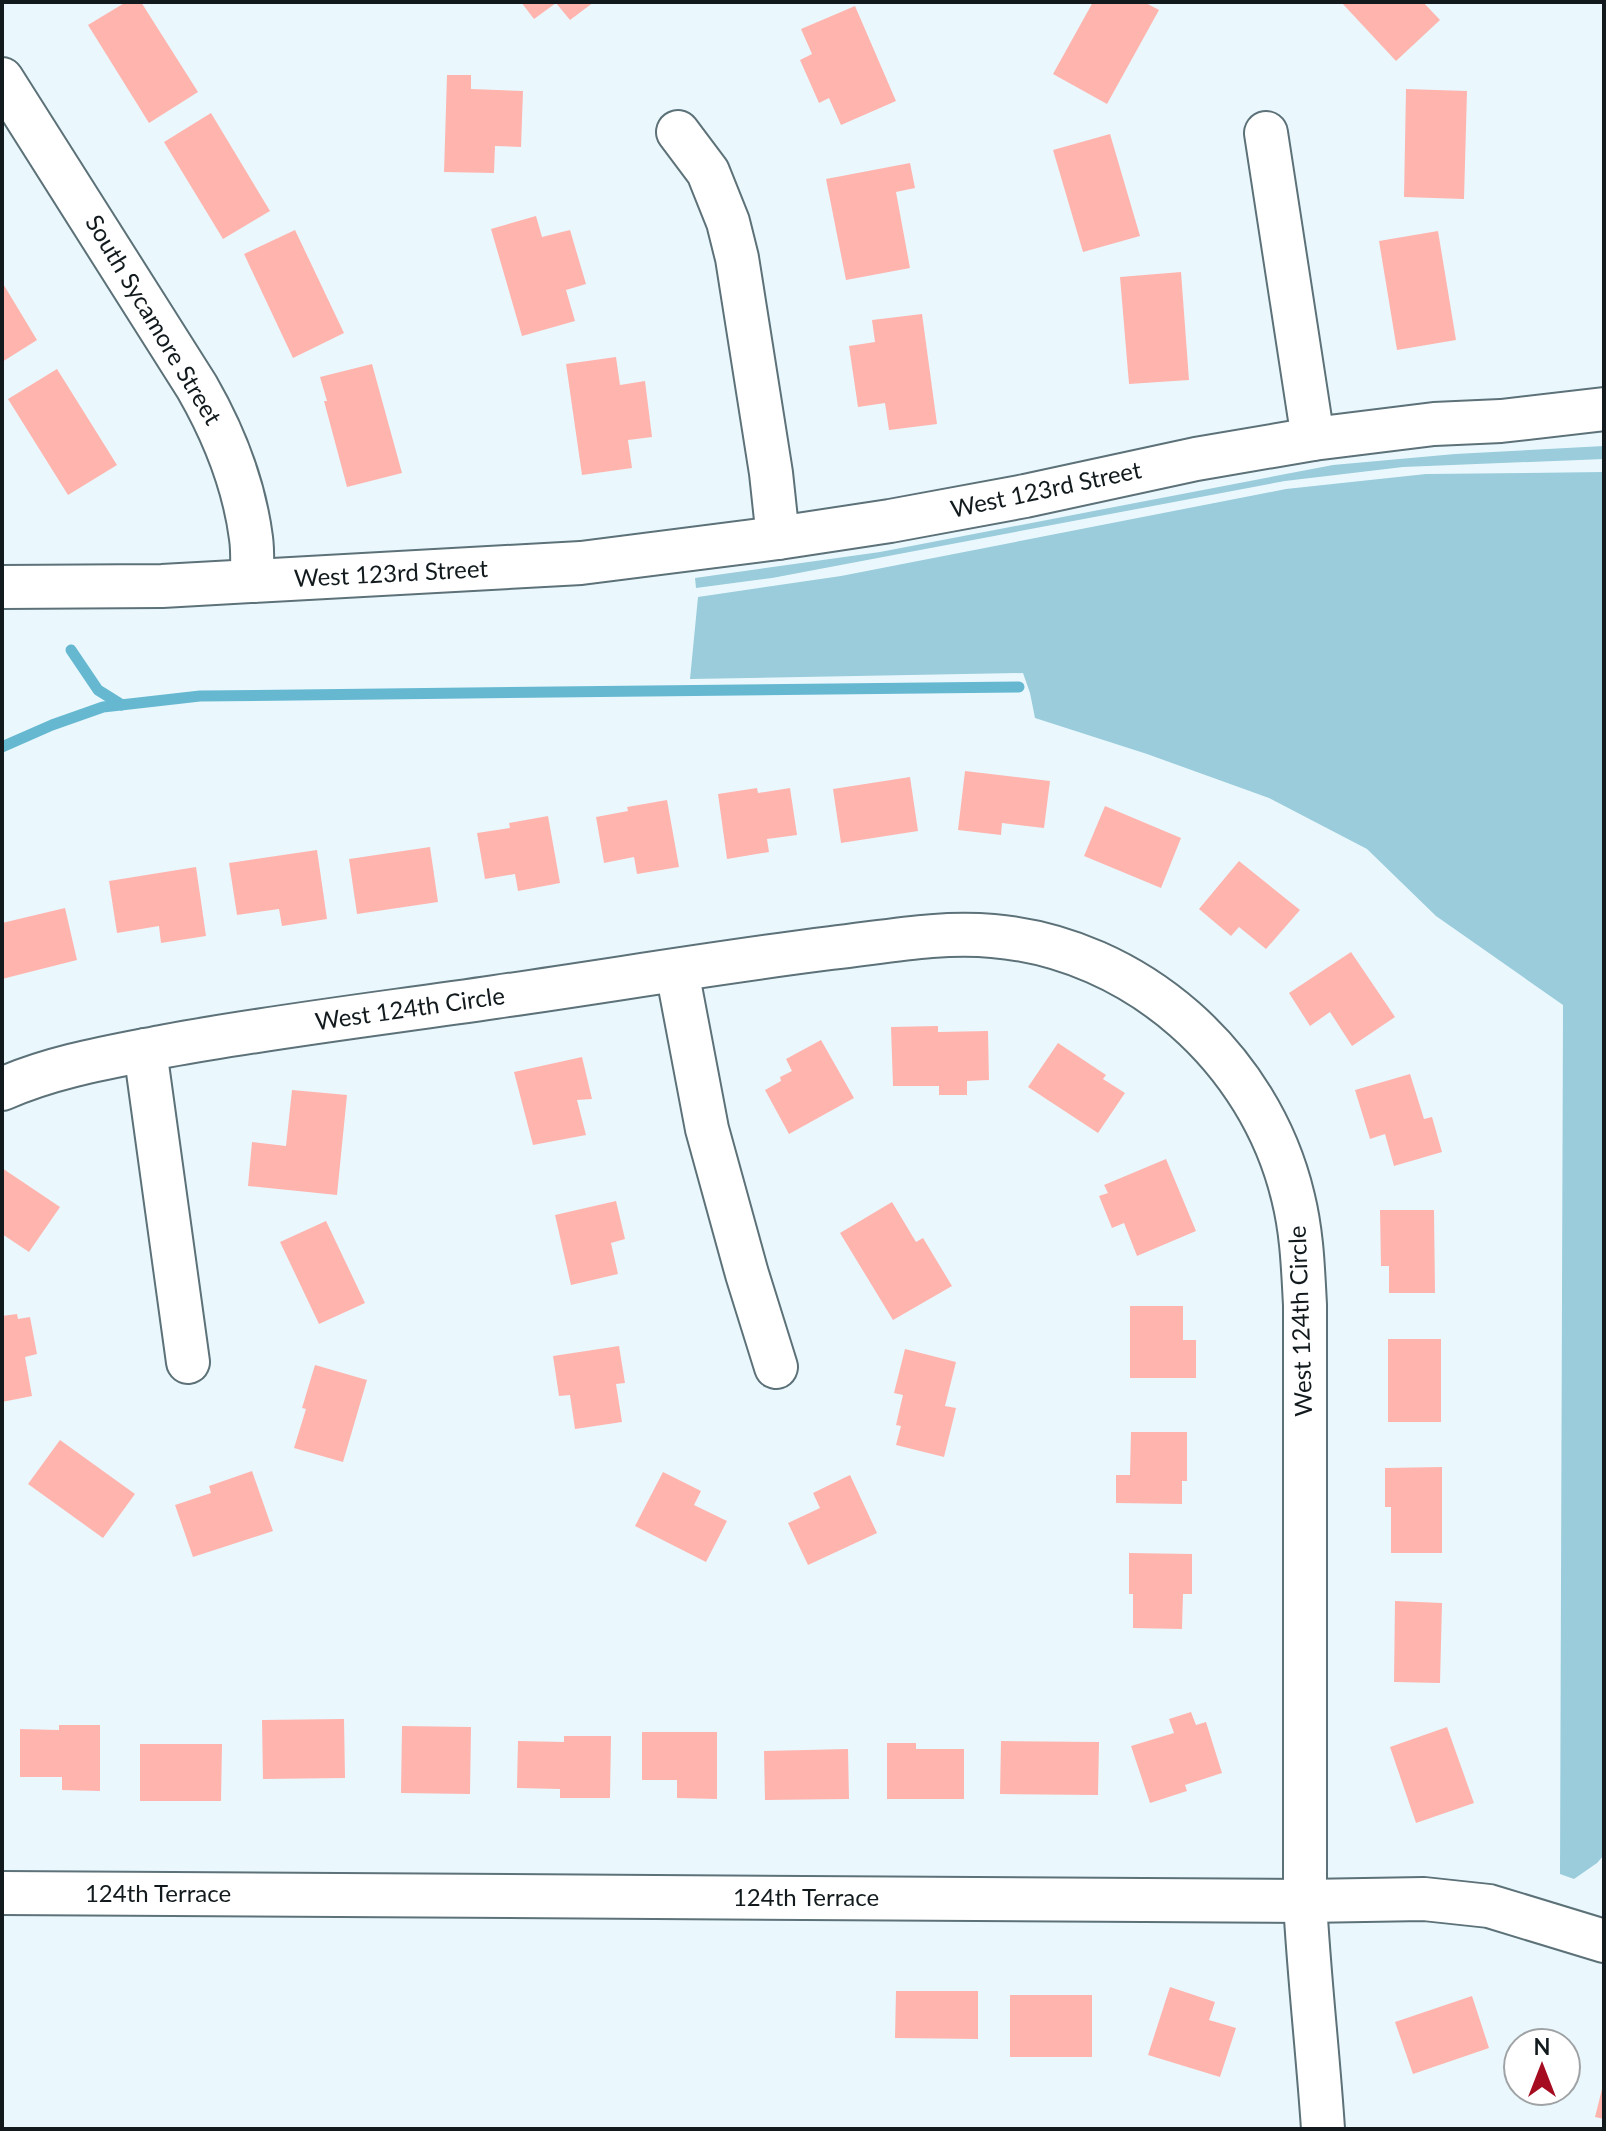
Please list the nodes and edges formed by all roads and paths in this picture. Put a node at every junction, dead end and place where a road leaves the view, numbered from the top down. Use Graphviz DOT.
graph roads {
  1 [pos="2,79"];
  2 [pos="678,132"];
  3 [pos="1266,133"];
  4 [pos="1604,409"];
  5 [pos="1313,439"];
  6 [pos="778,538"];
  7 [pos="252,581"];
  8 [pos="2,587"];
  9 [pos="677,971"];
  10 [pos="145,1050"];
  11 [pos="2,1089"];
  12 [pos="188,1362"];
  13 [pos="776,1367"];
  14 [pos="2,1893"];
  15 [pos="1305,1901"];
  16 [pos="1604,1941"];
  17 [pos="1323,2129"];
  1 -- 7 [label="street, South Sycamore Street"];
  2 -- 6 [label="street"];
  3 -- 5 [label="street"];
  4 -- 5 [label="street, West 123rd Street"];
  5 -- 6 [label="street, West 123rd Street"];
  6 -- 7 [label="street, West 123rd Street"];
  7 -- 8 [label="street, West 123rd Street"];
  9 -- 10 [label="street, West 124th Circle"];
  9 -- 13 [label="street"];
  9 -- 15 [label="street, West 124th Circle"];
  10 -- 11 [label="street, West 124th Circle"];
  10 -- 12 [label="street"];
  14 -- 15 [label="street, 124th Terrace"];
  15 -- 16 [label="street, 124th Terrace"];
  15 -- 17 [label="street, West 124th Circle"];
}
